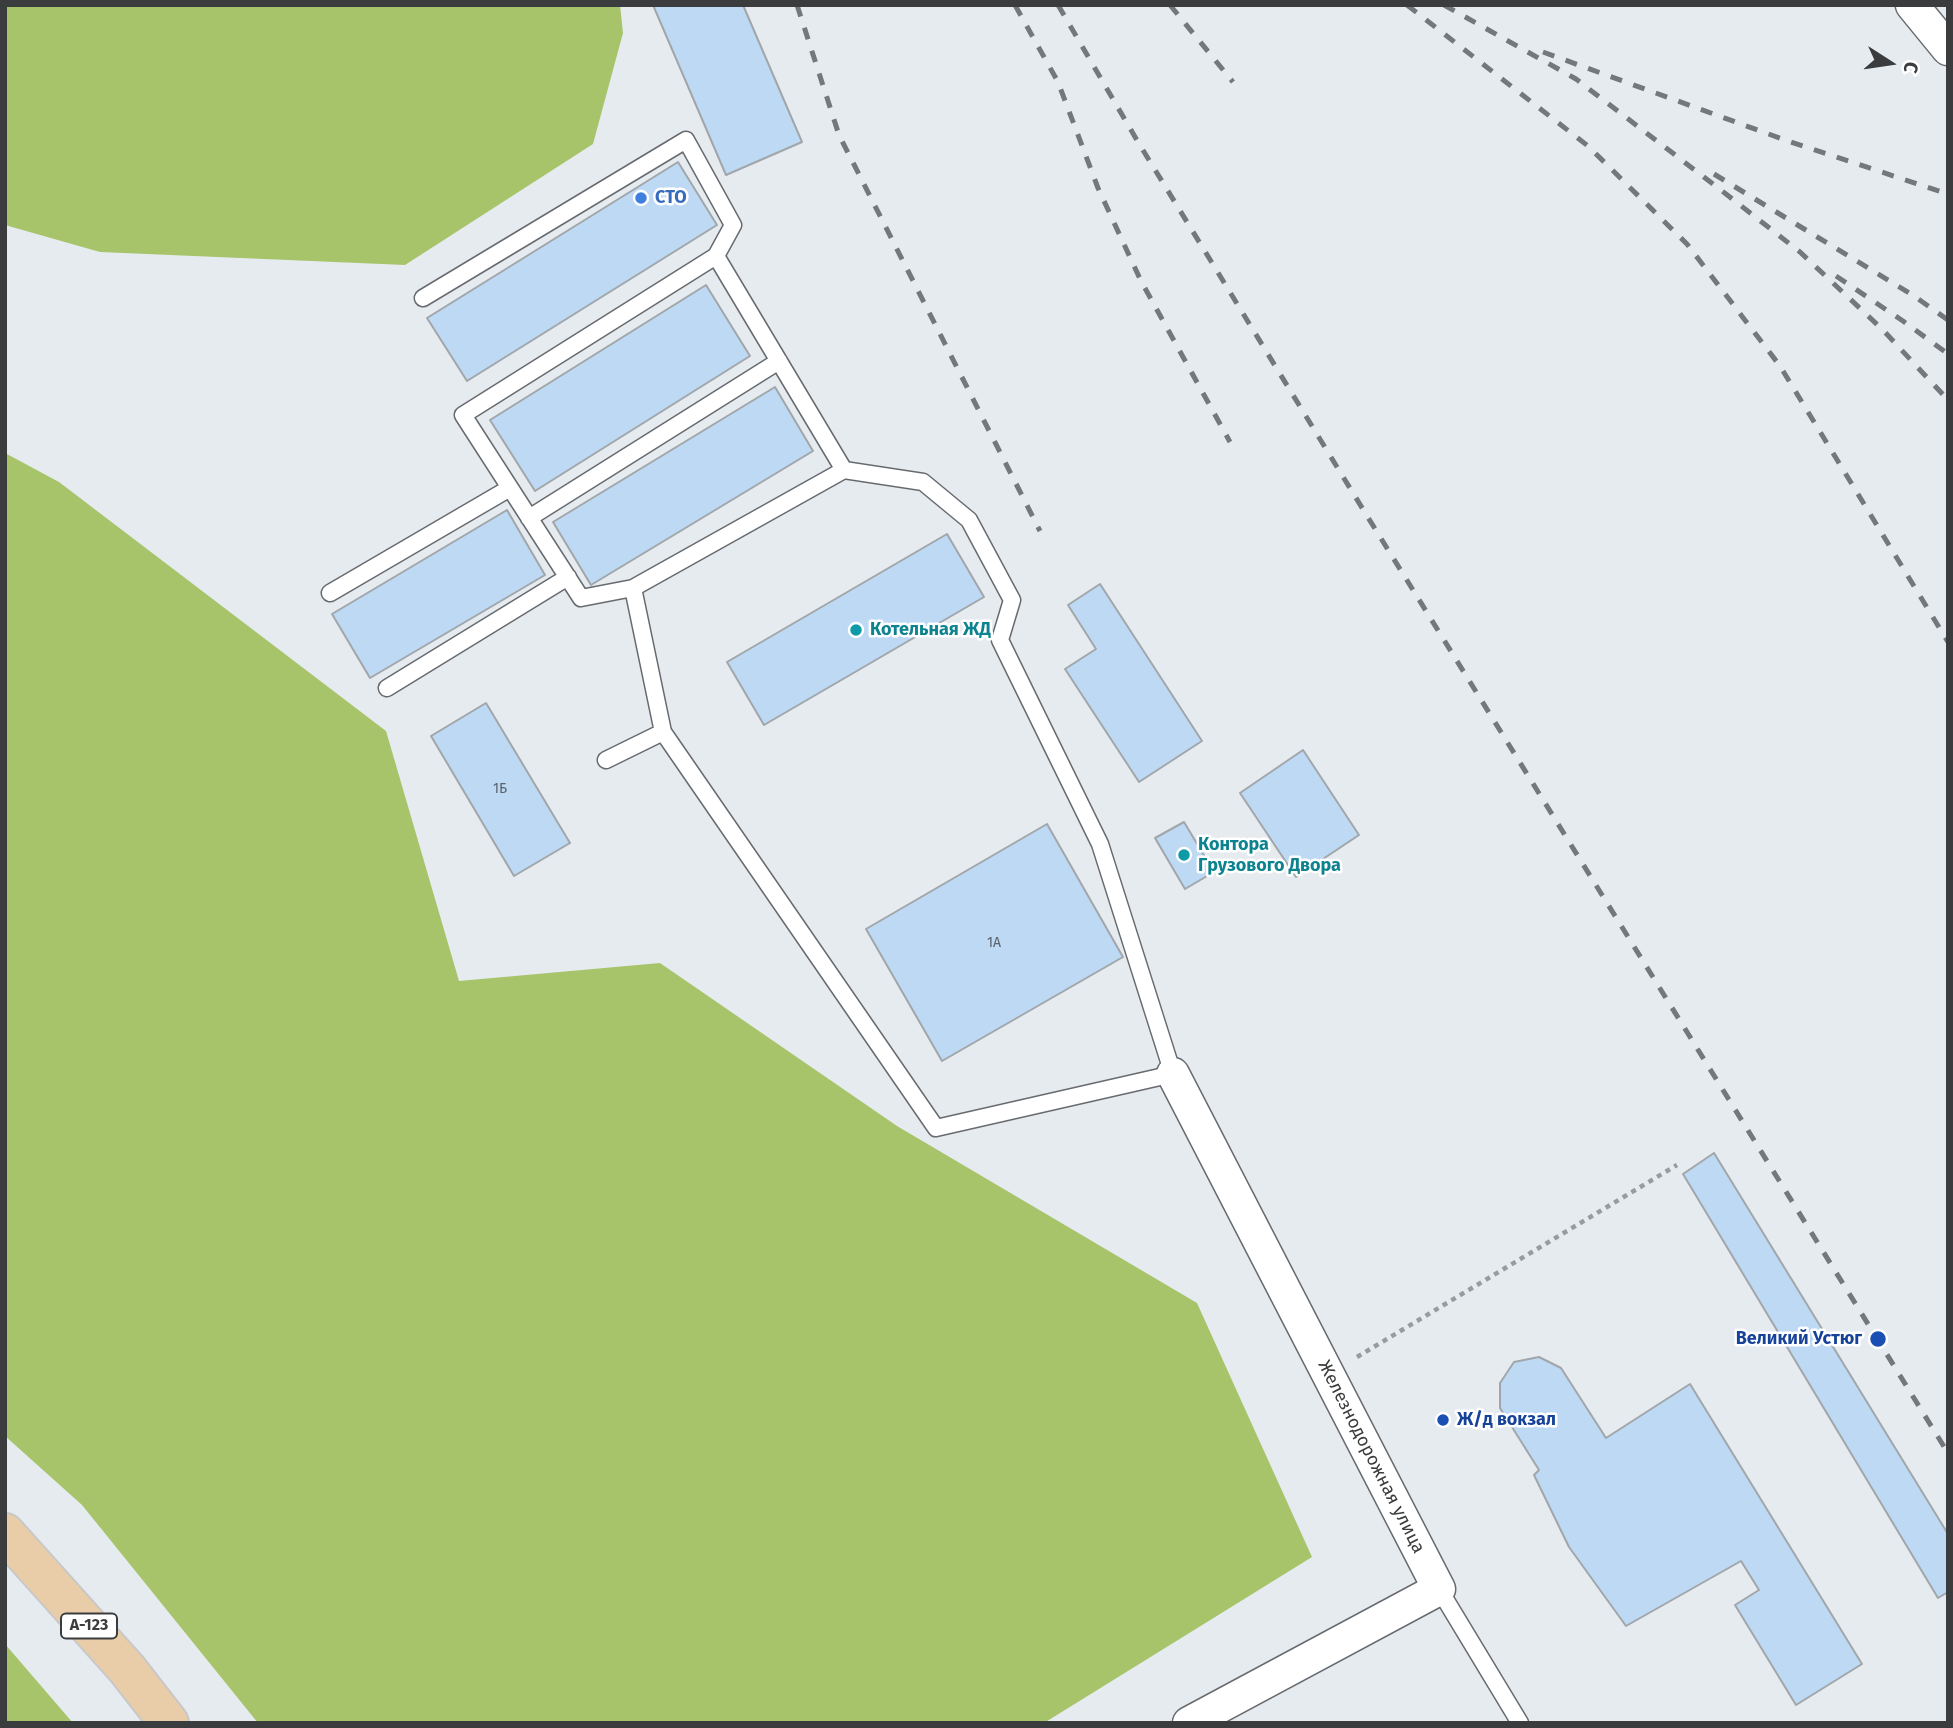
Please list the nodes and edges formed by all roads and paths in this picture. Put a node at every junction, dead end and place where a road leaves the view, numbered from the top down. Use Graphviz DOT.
graph roads {
  1 [pos="1912,5"];
  2 [pos="1948,49"];
  3 [pos="716,256"];
  4 [pos="423,298"];
  5 [pos="779,361"];
  6 [pos="844,470"];
  7 [pos="510,488"];
  8 [pos="529,517"];
  9 [pos="568,577"];
  10 [pos="633,588"];
  11 [pos="330,593"];
  12 [pos="387,688"];
  13 [pos="663,732"];
  14 [pos="606,760"];
  15 [pos="1173,1074"];
  16 [pos="1677,1165"];
  17 [pos="1328,1374"];
  18 [pos="5,1533"];
  19 [pos="1438,1588"];
  20 [pos="169,1723"];
  21 [pos="1189,1723"];
  22 [pos="1520,1723"];
  1 -- 2 [label="street"];
  3 -- 4 [label="lane"];
  3 -- 5 [label="lane"];
  3 -- 7 [label="lane"];
  5 -- 6 [label="lane"];
  5 -- 8 [label="lane"];
  6 -- 10 [label="lane"];
  6 -- 15 [label="lane"];
  7 -- 8 [label="lane"];
  7 -- 11 [label="lane"];
  8 -- 9 [label="lane"];
  9 -- 10 [label="lane"];
  9 -- 12 [label="lane"];
  10 -- 13 [label="lane"];
  13 -- 14 [label="lane"];
  13 -- 15 [label="lane"];
  15 -- 17 [label="street, Железнодорожная улица"];
  16 -- 17 [label="path"];
  17 -- 19 [label="street, Железнодорожная улица"];
  18 -- 20 [label="main road, А-123"];
  19 -- 21 [label="street"];
  19 -- 22 [label="lane"];
}
